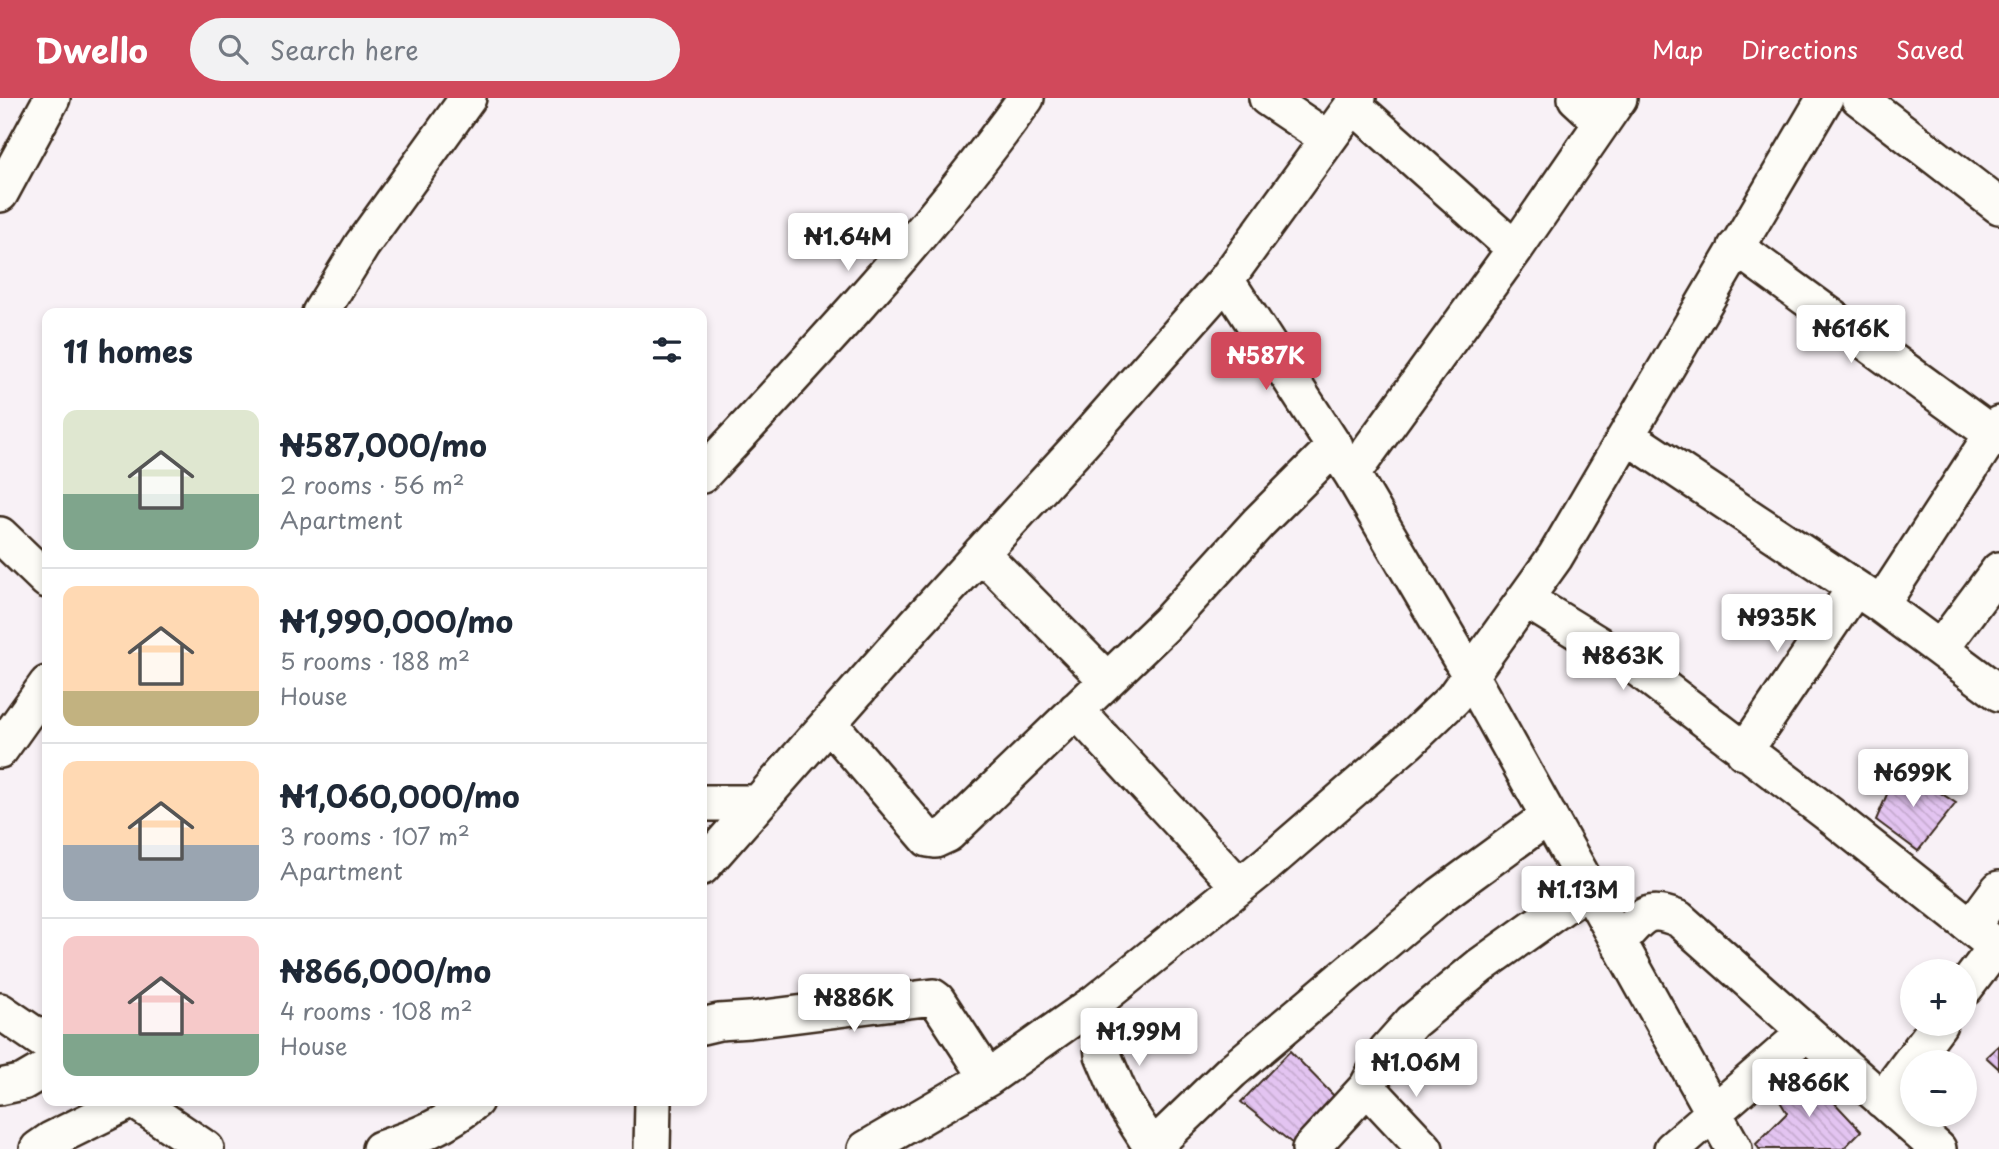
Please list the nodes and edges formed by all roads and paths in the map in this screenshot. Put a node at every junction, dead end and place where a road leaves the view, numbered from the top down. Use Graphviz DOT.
graph roads {
  1 [pos="52,98"];
  2 [pos="468,98"];
  3 [pos="1026,98"];
  4 [pos="1267,98"];
  5 [pos="1576,98"];
  6 [pos="1825,98"];
  7 [pos="1859,98"];
  8 [pos="1355,101"];
  9 [pos="1611,110"];
  10 [pos="1328,139"];
  11 [pos="0,194"];
  12 [pos="1999,206"];
  13 [pos="1736,247"];
  14 [pos="1515,249"];
  15 [pos="1226,280"];
  16 [pos="323,308"];
  17 [pos="1997,432"];
  18 [pos="1627,436"];
  19 [pos="1343,460"];
  20 [pos="707,470"];
  21 [pos="0,535"];
  22 [pos="981,553"];
  23 [pos="1999,570"];
  24 [pos="42,575"];
  25 [pos="1868,596"];
  26 [pos="1525,599"];
  27 [pos="1940,649"];
  28 [pos="1470,675"];
  29 [pos="1107,680"];
  30 [pos="42,691"];
  31 [pos="1999,692"];
  32 [pos="1076,710"];
  33 [pos="829,723"];
  34 [pos="0,750"];
  35 [pos="1744,752"];
  36 [pos="707,803"];
  37 [pos="758,803"];
  38 [pos="1549,816"];
  39 [pos="707,861"];
  40 [pos="1239,886"];
  41 [pos="1589,888"];
  42 [pos="1999,889"];
  43 [pos="1619,941"];
  44 [pos="1989,941"];
  45 [pos="1977,964"];
  46 [pos="1097,1001"];
  47 [pos="0,1011"];
  48 [pos="707,1025"];
  49 [pos="1806,1032"];
  50 [pos="1930,1036"];
  51 [pos="42,1040"];
  52 [pos="42,1071"];
  53 [pos="988,1079"];
  54 [pos="0,1087"];
  55 [pos="1367,1087"];
  56 [pos="1882,1100"];
  57 [pos="122,1106"];
  58 [pos="140,1106"];
  59 [pos="468,1106"];
  60 [pos="653,1106"];
  61 [pos="1712,1113"];
  62 [pos="1917,1143"];
  63 [pos="38,1149"];
  64 [pos="206,1149"];
  65 [pos="380,1149"];
  66 [pos="652,1149"];
  67 [pos="866,1149"];
  68 [pos="1152,1149"];
  69 [pos="1310,1149"];
  70 [pos="1425,1149"];
  71 [pos="1672,1149"];
  72 [pos="1734,1149"];
  1 -- 11 [label="street"];
  2 -- 16 [label="street"];
  3 -- 20 [label="street"];
  4 -- 10 [label="street"];
  5 -- 9 [label="street"];
  6 -- 13 [label="street"];
  7 -- 12 [label="street"];
  8 -- 10 [label="street"];
  8 -- 14 [label="street"];
  9 -- 14 [label="street"];
  10 -- 15 [label="street"];
  13 -- 17 [label="street"];
  13 -- 18 [label="street"];
  14 -- 19 [label="street"];
  15 -- 19 [label="street"];
  15 -- 22 [label="street"];
  17 -- 25 [label="street"];
  18 -- 25 [label="street"];
  18 -- 26 [label="street"];
  19 -- 28 [label="street"];
  19 -- 29 [label="street"];
  21 -- 24 [label="street"];
  22 -- 29 [label="street"];
  22 -- 33 [label="street"];
  23 -- 27 [label="street"];
  25 -- 27 [label="street"];
  25 -- 35 [label="street"];
  26 -- 28 [label="street"];
  26 -- 35 [label="street"];
  27 -- 31 [label="street"];
  28 -- 38 [label="street"];
  28 -- 40 [label="street"];
  29 -- 32 [label="street"];
  30 -- 34 [label="street"];
  32 -- 33 [label="street"];
  32 -- 40 [label="street"];
  33 -- 37 [label="street"];
  35 -- 44 [label="street"];
  36 -- 37 [label="street"];
  37 -- 39 [label="street"];
  38 -- 41 [label="street"];
  38 -- 68 [label="street"];
  40 -- 46 [label="street"];
  41 -- 43 [label="street"];
  41 -- 55 [label="street"];
  42 -- 44 [label="street"];
  43 -- 49 [label="street"];
  43 -- 61 [label="street"];
  44 -- 45 [label="street"];
  46 -- 53 [label="street"];
  46 -- 68 [label="street"];
  47 -- 51 [label="street"];
  48 -- 53 [label="street"];
  49 -- 56 [label="street"];
  49 -- 61 [label="street"];
  50 -- 56 [label="street"];
  52 -- 54 [label="street"];
  53 -- 67 [label="street"];
  55 -- 69 [label="street"];
  55 -- 70 [label="street"];
  56 -- 62 [label="street"];
  57 -- 63 [label="street"];
  58 -- 64 [label="street"];
  59 -- 65 [label="street"];
  60 -- 66 [label="street"];
  61 -- 71 [label="street"];
  61 -- 72 [label="street"];
}
